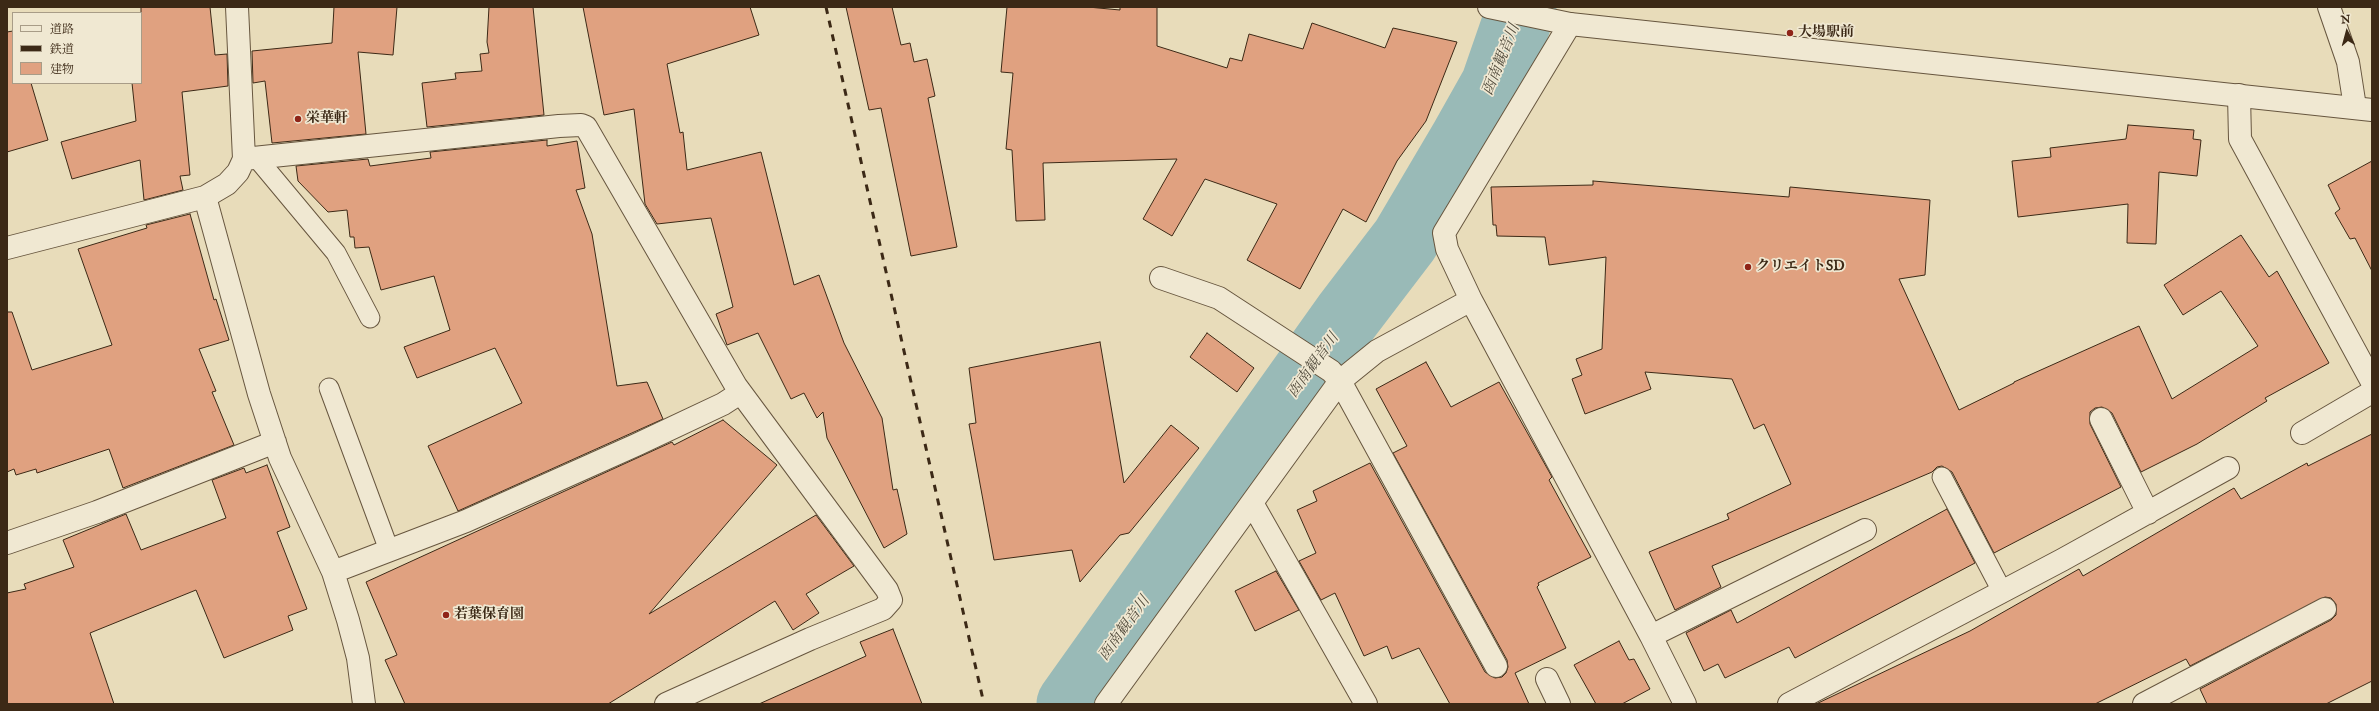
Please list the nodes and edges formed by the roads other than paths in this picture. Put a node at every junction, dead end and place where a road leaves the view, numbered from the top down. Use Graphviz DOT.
graph roads {
  1 [pos="236,7"];
  2 [pos="1489,7"];
  3 [pos="2328,7"];
  4 [pos="1492,8"];
  5 [pos="1561,22"];
  6 [pos="2239,95"];
  7 [pos="2364,109"];
  8 [pos="250,158"];
  9 [pos="206,198"];
  10 [pos="7,248"];
  11 [pos="1161,278"];
  12 [pos="1471,300"];
  13 [pos="370,318"];
  14 [pos="1336,376"];
  15 [pos="2372,382"];
  16 [pos="329,388"];
  17 [pos="2372,392"];
  18 [pos="740,393"];
  19 [pos="2101,419"];
  20 [pos="2302,433"];
  21 [pos="275,442"];
  22 [pos="2228,468"];
  23 [pos="1942,477"];
  24 [pos="1252,503"];
  25 [pos="2148,513"];
  26 [pos="1865,530"];
  27 [pos="7,543"];
  28 [pos="389,550"];
  29 [pos="333,572"];
  30 [pos="2002,591"];
  31 [pos="2324,609"];
  32 [pos="1652,636"];
  33 [pos="1496,666"];
  34 [pos="1547,679"];
  35 [pos="364,704"];
  36 [pos="666,704"];
  37 [pos="1106,704"];
  38 [pos="1366,704"];
  39 [pos="1559,704"];
  40 [pos="1685,704"];
  41 [pos="1789,704"];
  42 [pos="2144,704"];
  1 -- 8 [label="street"];
  2 -- 4 [label="street"];
  3 -- 7 [label="street"];
  4 -- 5 [label="street"];
  5 -- 6 [label="street"];
  5 -- 12 [label="street"];
  6 -- 7 [label="street"];
  6 -- 15 [label="street"];
  8 -- 9 [label="street"];
  8 -- 13 [label="lane"];
  8 -- 18 [label="street"];
  9 -- 10 [label="street"];
  9 -- 21 [label="street"];
  11 -- 14 [label="street"];
  12 -- 14 [label="street"];
  12 -- 32 [label="street"];
  14 -- 24 [label="street"];
  14 -- 33 [label="street"];
  16 -- 28 [label="lane"];
  17 -- 20 [label="street"];
  18 -- 28 [label="street"];
  18 -- 36 [label="street"];
  19 -- 25 [label="street"];
  21 -- 27 [label="street"];
  21 -- 29 [label="street"];
  22 -- 25 [label="street"];
  23 -- 30 [label="lane"];
  24 -- 37 [label="street"];
  24 -- 38 [label="street"];
  25 -- 30 [label="street"];
  26 -- 32 [label="street"];
  28 -- 29 [label="street"];
  29 -- 35 [label="street"];
  30 -- 41 [label="street"];
  31 -- 42 [label="street"];
  32 -- 40 [label="street"];
  34 -- 39 [label="street"];
}
